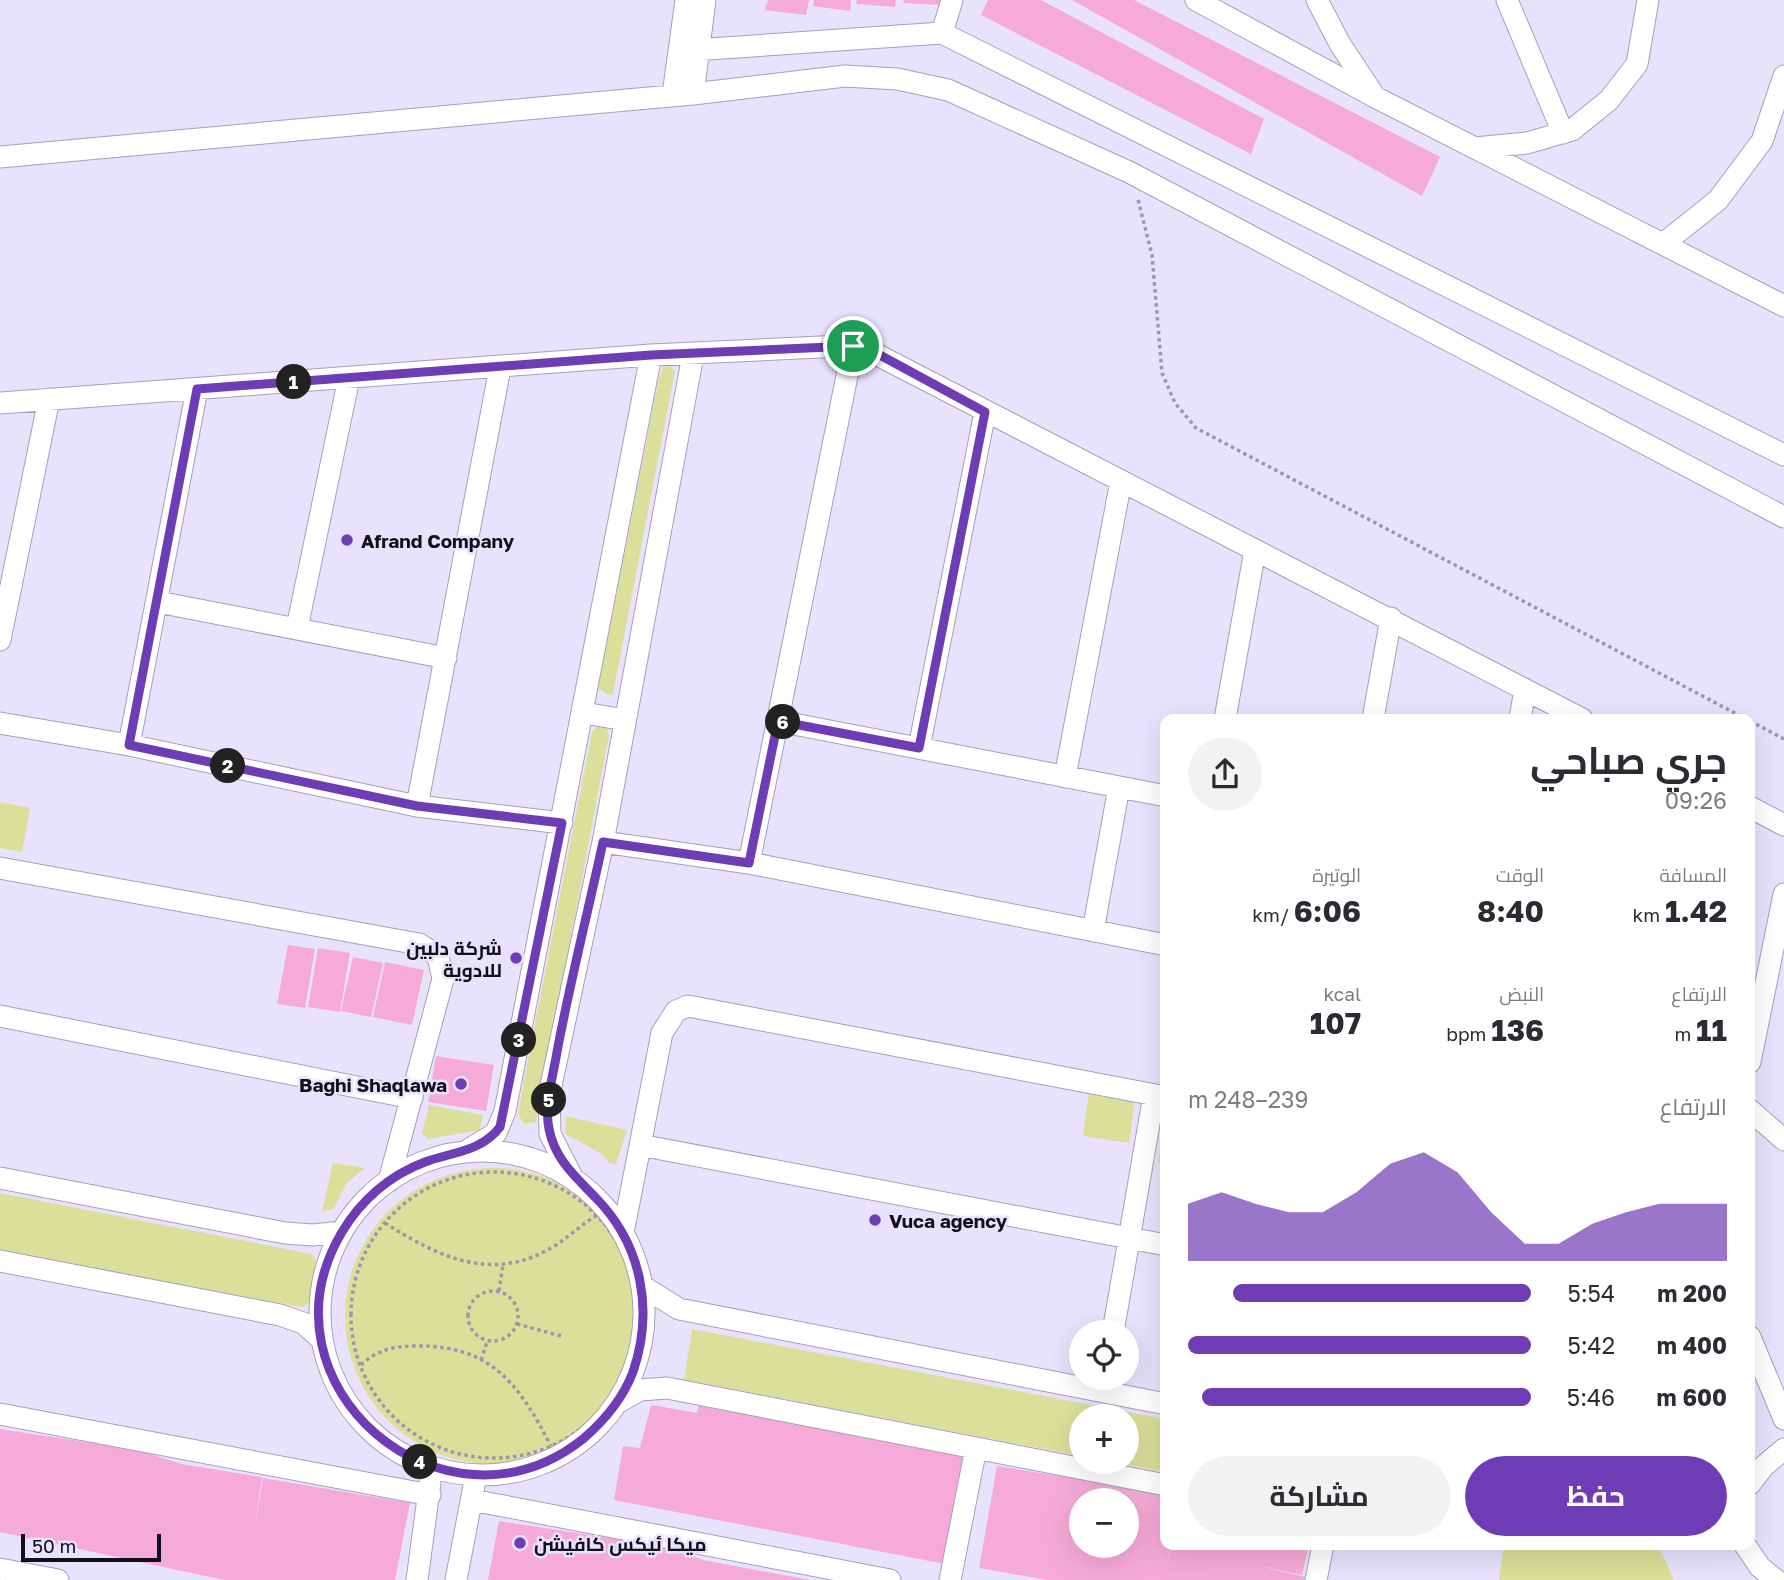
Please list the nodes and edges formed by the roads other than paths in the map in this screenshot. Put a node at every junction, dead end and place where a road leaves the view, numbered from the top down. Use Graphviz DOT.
graph roads {
  1 [pos="686,0"];
  2 [pos="705,0"];
  3 [pos="952,0"];
  4 [pos="1196,0"];
  5 [pos="1317,0"];
  6 [pos="1507,0"];
  7 [pos="1648,0"];
  8 [pos="942,33"];
  9 [pos="689,50"];
  10 [pos="1784,76"];
  11 [pos="683,94"];
  12 [pos="1375,97"];
  13 [pos="1563,133"];
  14 [pos="1475,148"];
  15 [pos="0,157"];
  16 [pos="1663,244"];
  17 [pos="1784,306"];
  18 [pos="853,346"];
  19 [pos="651,355"];
  20 [pos="693,355"];
  21 [pos="500,368"];
  22 [pos="349,378"];
  23 [pos="197,389"];
  24 [pos="49,400"];
  25 [pos="0,403"];
  26 [pos="985,412"];
  27 [pos="1784,455"];
  28 [pos="1121,481"];
  29 [pos="1784,517"];
  30 [pos="1255,550"];
  31 [pos="158,602"];
  32 [pos="1391,618"];
  33 [pos="297,628"];
  34 [pos="0,640"];
  35 [pos="446,658"];
  36 [pos="1525,689"];
  37 [pos="584,713"];
  38 [pos="1226,714"];
  39 [pos="1374,714"];
  40 [pos="1521,714"];
  41 [pos="1572,714"];
  42 [pos="625,720"];
  43 [pos="778,721"];
  44 [pos="0,723"];
  45 [pos="129,745"];
  46 [pos="919,748"];
  47 [pos="1065,777"];
  48 [pos="1119,787"];
  49 [pos="1160,795"];
  50 [pos="417,806"];
  51 [pos="1755,810"];
  52 [pos="562,823"];
  53 [pos="1784,825"];
  54 [pos="603,842"];
  55 [pos="749,863"];
  56 [pos="0,868"];
  57 [pos="1784,894"];
  58 [pos="1093,931"];
  59 [pos="1160,944"];
  60 [pos="0,1016"];
  61 [pos="1755,1037"];
  62 [pos="1160,1096"];
  63 [pos="412,1098"];
  64 [pos="1755,1115"];
  65 [pos="1784,1140"];
  66 [pos="640,1145"];
  67 [pos="459,1153"];
  68 [pos="0,1178"];
  69 [pos="389,1181"];
  70 [pos="576,1181"];
  71 [pos="342,1232"];
  72 [pos="623,1233"];
  73 [pos="1130,1238"];
  74 [pos="1160,1244"];
  75 [pos="0,1261"];
  76 [pos="642,1286"];
  77 [pos="1115,1320"];
  78 [pos="322,1340"];
  79 [pos="1755,1349"];
  80 [pos="1069,1379"];
  81 [pos="1120,1390"];
  82 [pos="1160,1402"];
  83 [pos="617,1403"];
  84 [pos="0,1414"];
  85 [pos="1784,1419"];
  86 [pos="976,1448"];
  87 [pos="1784,1449"];
  88 [pos="431,1467"];
  89 [pos="476,1475"];
  90 [pos="1755,1477"];
  91 [pos="1160,1484"];
  92 [pos="430,1494"];
  93 [pos="472,1500"];
  94 [pos="1322,1550"];
  95 [pos="1748,1550"];
  96 [pos="0,1569"];
  97 [pos="58,1580"];
  98 [pos="417,1580"];
  99 [pos="456,1580"];
  100 [pos="890,1580"];
  101 [pos="950,1580"];
  102 [pos="1316,1580"];
  103 [pos="1776,1580"];
  1 -- 9 [label="street"];
  2 -- 9 [label="street"];
  3 -- 8 [label="street"];
  4 -- 12 [label="street"];
  5 -- 12 [label="street"];
  6 -- 13 [label="street"];
  7 -- 13 [label="street"];
  8 -- 9 [label="street"];
  8 -- 27 [label="street"];
  9 -- 11 [label="street"];
  10 -- 16 [label="street"];
  11 -- 15 [label="street"];
  11 -- 29 [label="street"];
  12 -- 14 [label="street"];
  13 -- 14 [label="street"];
  14 -- 16 [label="street"];
  16 -- 17 [label="street"];
  18 -- 20 [label="street"];
  18 -- 26 [label="street"];
  18 -- 43 [label="street"];
  19 -- 20 [label="street"];
  19 -- 21 [label="street"];
  19 -- 37 [label="street"];
  20 -- 42 [label="street"];
  21 -- 22 [label="street"];
  21 -- 35 [label="street"];
  22 -- 23 [label="street"];
  22 -- 33 [label="street"];
  23 -- 24 [label="street"];
  23 -- 31 [label="street"];
  24 -- 25 [label="street"];
  24 -- 34 [label="street"];
  26 -- 28 [label="street"];
  26 -- 46 [label="street"];
  28 -- 30 [label="street"];
  28 -- 47 [label="street"];
  30 -- 32 [label="street"];
  30 -- 38 [label="street"];
  31 -- 33 [label="street"];
  31 -- 45 [label="street"];
  32 -- 36 [label="street"];
  32 -- 39 [label="street"];
  33 -- 35 [label="street"];
  35 -- 50 [label="street"];
  36 -- 40 [label="street"];
  36 -- 41 [label="street"];
  37 -- 42 [label="street"];
  37 -- 52 [label="street"];
  42 -- 54 [label="street"];
  43 -- 46 [label="street"];
  43 -- 55 [label="street"];
  44 -- 45 [label="street"];
  45 -- 50 [label="street"];
  46 -- 47 [label="street"];
  47 -- 48 [label="street"];
  48 -- 49 [label="street"];
  48 -- 58 [label="street"];
  50 -- 52 [label="street"];
  51 -- 53 [label="street"];
  52 -- 67 [label="street"];
  54 -- 55 [label="street"];
  54 -- 70 [label="street"];
  55 -- 58 [label="street"];
  56 -- 63 [label="street"];
  57 -- 61 [label="street"];
  58 -- 59 [label="street"];
  60 -- 63 [label="street"];
  62 -- 66 [label="street"];
  62 -- 73 [label="street"];
  63 -- 69 [label="street"];
  64 -- 65 [label="street"];
  66 -- 72 [label="street"];
  66 -- 73 [label="street"];
  67 -- 69 [label="street"];
  67 -- 70 [label="street"];
  68 -- 71 [label="street"];
  69 -- 71 [label="street"];
  70 -- 72 [label="street"];
  71 -- 78 [label="street"];
  72 -- 76 [label="street"];
  73 -- 74 [label="street"];
  73 -- 77 [label="street"];
  75 -- 78 [label="street"];
  76 -- 80 [label="street"];
  76 -- 83 [label="street"];
  78 -- 88 [label="street"];
  79 -- 85 [label="street"];
  81 -- 82 [label="street"];
  83 -- 86 [label="street"];
  83 -- 89 [label="street"];
  84 -- 92 [label="street"];
  86 -- 91 [label="street"];
  86 -- 101 [label="street"];
  87 -- 90 [label="street"];
  88 -- 89 [label="street"];
  88 -- 92 [label="street"];
  89 -- 93 [label="street"];
  92 -- 98 [label="street"];
  93 -- 99 [label="street"];
  93 -- 100 [label="street"];
  94 -- 102 [label="street"];
  95 -- 103 [label="street"];
  96 -- 97 [label="street"];
}
